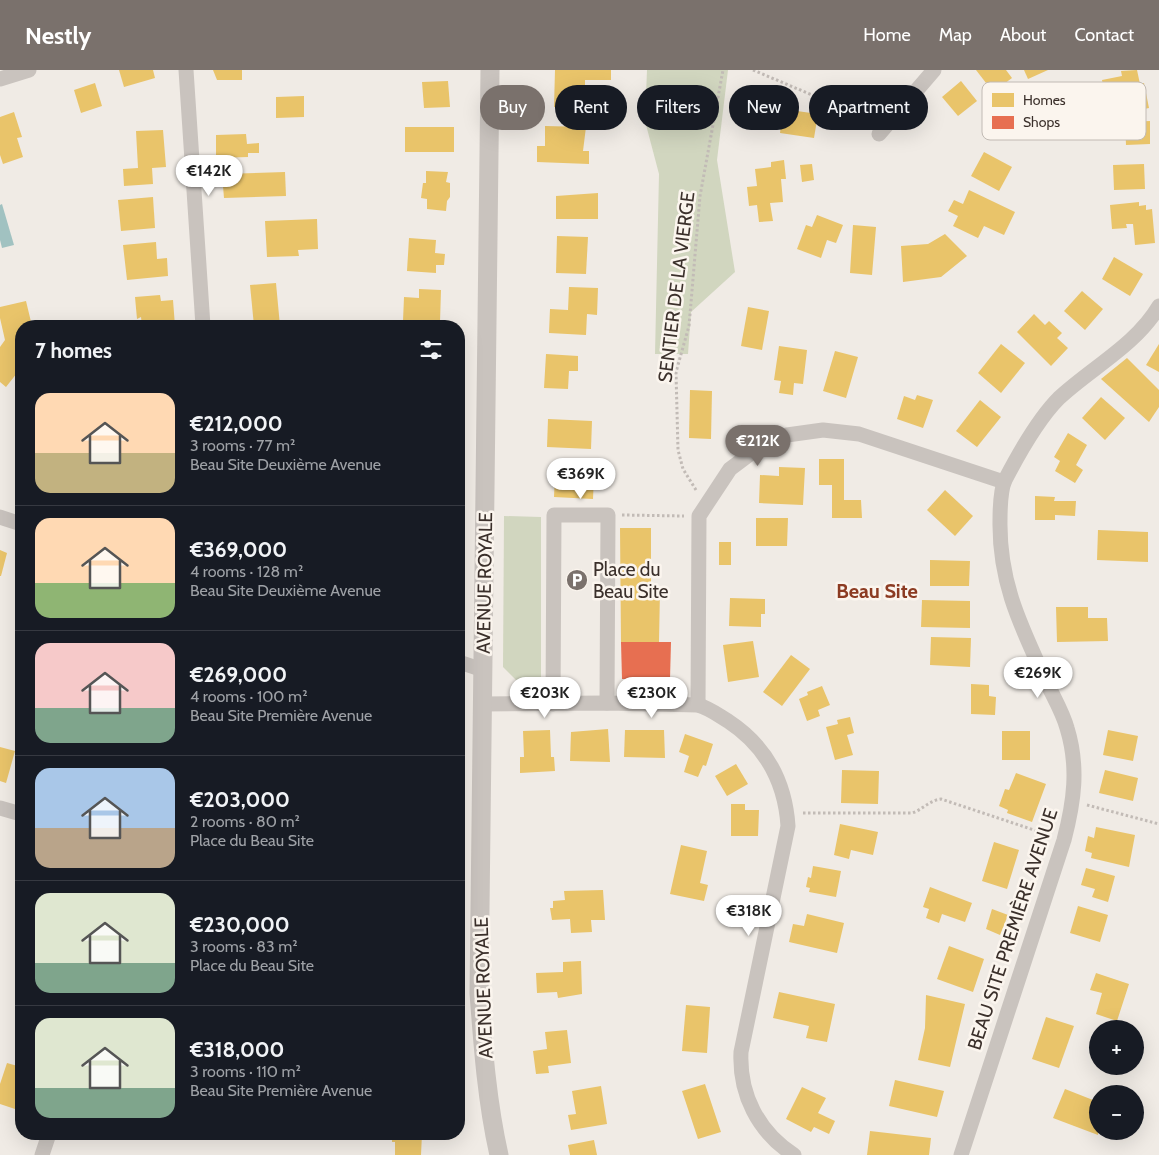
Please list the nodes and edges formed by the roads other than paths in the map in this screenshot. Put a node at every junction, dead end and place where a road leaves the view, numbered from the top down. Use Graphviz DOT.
graph roads {
  1 [pos="29,70"];
  2 [pos="186,70"];
  3 [pos="490,70"];
  4 [pos="934,70"];
  5 [pos="0,79"];
  6 [pos="879,134"];
  7 [pos="1159,306"];
  8 [pos="203,320"];
  9 [pos="1004,482"];
  10 [pos="0,517"];
  11 [pos="15,522"];
  12 [pos="465,664"];
  13 [pos="483,670"];
  14 [pos="608,703"];
  15 [pos="483,704"];
  16 [pos="553,704"];
  17 [pos="698,705"];
  18 [pos="0,808"];
  19 [pos="15,812"];
  20 [pos="47,1140"];
  21 [pos="42,1155"];
  22 [pos="499,1155"];
  23 [pos="794,1155"];
  24 [pos="961,1155"];
  1 -- 5 [label="street"];
  2 -- 8 [label="street"];
  3 -- 13 [label="street, AVENUE ROYALE"];
  4 -- 6 [label="street"];
  7 -- 9 [label="street, BEAU SITE PREMIÈRE AVENUE"];
  9 -- 17 [label="street"];
  9 -- 24 [label="street, BEAU SITE PREMIÈRE AVENUE"];
  10 -- 11 [label="street"];
  12 -- 13 [label="street"];
  13 -- 15 [label="street, AVENUE ROYALE"];
  14 -- 16 [label="street"];
  14 -- 16 [label="street"];
  14 -- 17 [label="street"];
  15 -- 16 [label="street"];
  15 -- 22 [label="street, AVENUE ROYALE"];
  17 -- 23 [label="street"];
  18 -- 19 [label="street"];
  20 -- 21 [label="street"];
}
